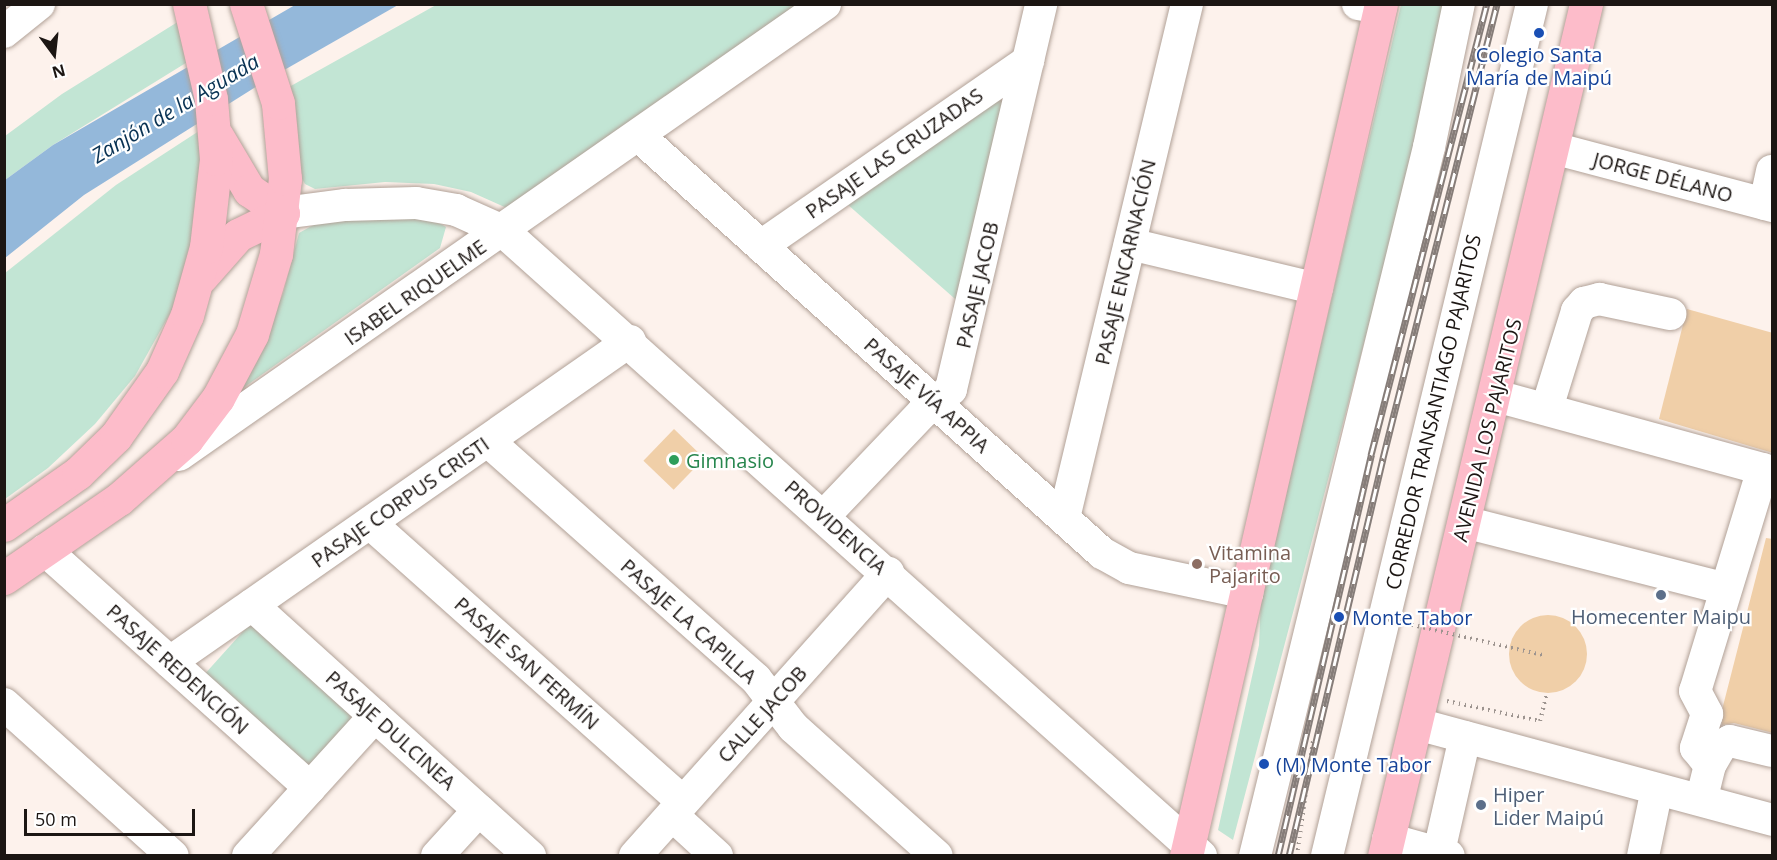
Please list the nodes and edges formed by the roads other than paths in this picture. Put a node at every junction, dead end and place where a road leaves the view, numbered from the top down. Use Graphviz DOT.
graph roads {
  1 [pos="39,4"];
  2 [pos="825,4"];
  3 [pos="1041,4"];
  4 [pos="1186,4"];
  5 [pos="1459,4"];
  6 [pos="1532,4"];
  7 [pos="1586,4"];
  8 [pos="247,5"];
  9 [pos="1373,6"];
  10 [pos="193,16"];
  11 [pos="4,32"];
  12 [pos="1028,61"];
  13 [pos="214,129"];
  14 [pos="640,136"];
  15 [pos="1553,148"];
  16 [pos="1773,171"];
  17 [pos="1769,205"];
  18 [pos="283,213"];
  19 [pos="503,231"];
  20 [pos="1130,244"];
  21 [pos="761,246"];
  22 [pos="197,283"];
  23 [pos="1317,289"];
  24 [pos="1670,314"];
  25 [pos="630,341"];
  26 [pos="1496,396"];
  27 [pos="936,403"];
  28 [pos="1547,408"];
  29 [pos="488,441"];
  30 [pos="149,476"];
  31 [pos="825,516"];
  32 [pos="1064,519"];
  33 [pos="1464,522"];
  34 [pos="370,523"];
  35 [pos="4,525"];
  36 [pos="45,550"];
  37 [pos="888,573"];
  38 [pos="4,578"];
  39 [pos="1726,589"];
  40 [pos="1247,593"];
  41 [pos="252,605"];
  42 [pos="170,662"];
  43 [pos="773,702"];
  44 [pos="4,704"];
  45 [pos="375,716"];
  46 [pos="1417,724"];
  47 [pos="1465,737"];
  48 [pos="1773,751"];
  49 [pos="1710,765"];
  50 [pos="310,788"];
  51 [pos="1658,789"];
  52 [pos="1701,800"];
  53 [pos="677,809"];
  54 [pos="479,810"];
  55 [pos="1773,820"];
  56 [pos="1386,847"];
  57 [pos="1197,852"];
  58 [pos="1442,854"];
  59 [pos="173,855"];
  60 [pos="248,855"];
  61 [pos="437,855"];
  62 [pos="530,855"];
  63 [pos="635,855"];
  64 [pos="717,855"];
  65 [pos="937,855"];
  66 [pos="1255,855"];
  67 [pos="1327,855"];
  68 [pos="1643,855"];
  1 -- 11 [label="street"];
  2 -- 14 [label="street, ISABEL RIQUELME"];
  3 -- 12 [label="street, PASAJE JACOB"];
  4 -- 20 [label="street, PASAJE ENCARNACIÓN"];
  5 -- 66 [label="street"];
  6 -- 67 [label="street, CORREDOR TRANSANTIAGO PAJARITOS"];
  7 -- 15 [label="main road, AVENIDA LOS PAJARITOS"];
  8 -- 18 [label="main road"];
  9 -- 23 [label="main road"];
  10 -- 13 [label="main road"];
  12 -- 21 [label="street, PASAJE LAS CRUZADAS"];
  12 -- 27 [label="street, PASAJE JACOB"];
  13 -- 18 [label="main road"];
  13 -- 22 [label="main road"];
  14 -- 19 [label="street, ISABEL RIQUELME"];
  14 -- 21 [label="street, PASAJE VÍA APPIA"];
  15 -- 17 [label="street, JORGE DÉLANO"];
  15 -- 26 [label="main road, AVENIDA LOS PAJARITOS"];
  16 -- 17 [label="street"];
  18 -- 19 [label="street, PROVIDENCIA"];
  18 -- 22 [label="main road"];
  18 -- 30 [label="main road"];
  19 -- 25 [label="street, PROVIDENCIA"];
  19 -- 30 [label="street, ISABEL RIQUELME"];
  20 -- 23 [label="street"];
  20 -- 32 [label="street, PASAJE ENCARNACIÓN"];
  21 -- 27 [label="street, PASAJE VÍA APPIA"];
  22 -- 35 [label="main road"];
  23 -- 40 [label="main road"];
  24 -- 28 [label="street"];
  25 -- 29 [label="street, PASAJE CORPUS CRISTI"];
  25 -- 31 [label="street, PROVIDENCIA"];
  26 -- 28 [label="street"];
  26 -- 33 [label="main road, AVENIDA LOS PAJARITOS"];
  27 -- 31 [label="street, PASAJE JACOB"];
  27 -- 32 [label="street, PASAJE VÍA APPIA"];
  28 -- 39 [label="street"];
  29 -- 34 [label="street, PASAJE CORPUS CRISTI"];
  29 -- 43 [label="street, PASAJE LA CAPILLA"];
  30 -- 36 [label="main road, ISABEL RIQUELME"];
  31 -- 37 [label="street, PROVIDENCIA"];
  32 -- 40 [label="street, PASAJE VÍA APPIA"];
  33 -- 39 [label="street"];
  33 -- 46 [label="main road, AVENIDA LOS PAJARITOS"];
  34 -- 41 [label="street, PASAJE CORPUS CRISTI"];
  34 -- 53 [label="street, PASAJE SAN FERMÍN"];
  36 -- 38 [label="main road, ISABEL RIQUELME"];
  36 -- 42 [label="street, PASAJE REDENCIÓN"];
  37 -- 43 [label="street, CALLE JACOB"];
  37 -- 57 [label="street, PROVIDENCIA"];
  39 -- 49 [label="street"];
  40 -- 57 [label="main road"];
  41 -- 42 [label="street, PASAJE CORPUS CRISTI"];
  41 -- 45 [label="street, PASAJE DULCINEA"];
  42 -- 50 [label="street, PASAJE REDENCIÓN"];
  43 -- 53 [label="street, CALLE JACOB"];
  43 -- 65 [label="street, PASAJE LA CAPILLA"];
  44 -- 59 [label="street"];
  45 -- 50 [label="street"];
  45 -- 54 [label="street, PASAJE DULCINEA"];
  46 -- 47 [label="street"];
  46 -- 56 [label="main road, AVENIDA LOS PAJARITOS"];
  47 -- 51 [label="street"];
  47 -- 58 [label="street"];
  48 -- 49 [label="street"];
  49 -- 52 [label="street"];
  50 -- 60 [label="street"];
  51 -- 52 [label="street"];
  51 -- 68 [label="street"];
  52 -- 55 [label="street"];
  53 -- 63 [label="street, CALLE JACOB"];
  53 -- 64 [label="street, PASAJE SAN FERMÍN"];
  54 -- 61 [label="street"];
  54 -- 62 [label="street, PASAJE DULCINEA"];
  56 -- 58 [label="street"];
}
